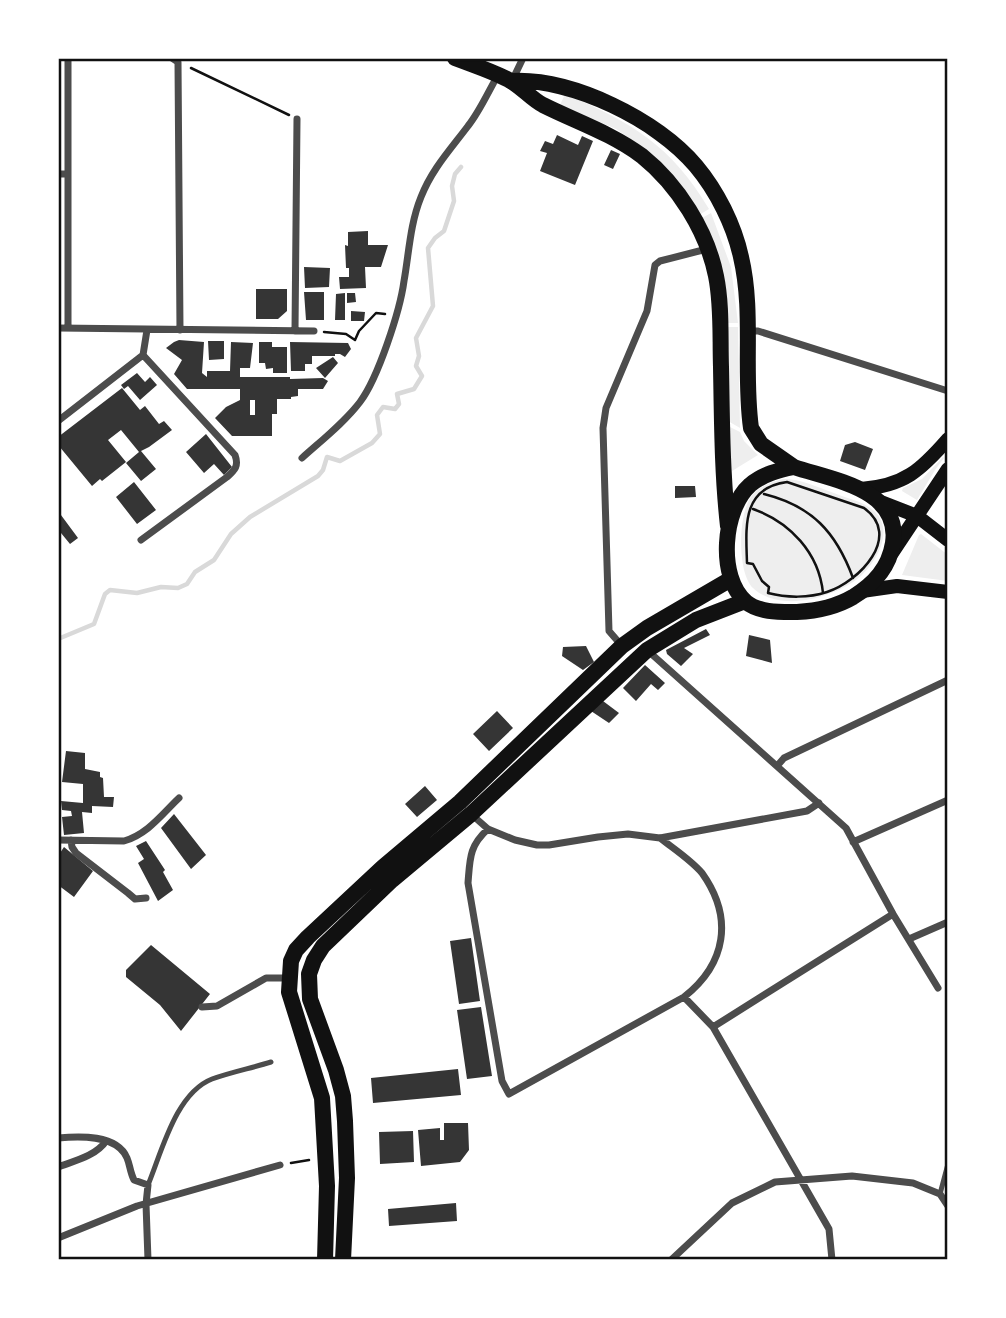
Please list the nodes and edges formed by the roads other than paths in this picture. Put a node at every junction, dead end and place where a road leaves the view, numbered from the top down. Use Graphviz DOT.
graph roads {
  1 [pos="455,58"];
  2 [pos="523,58"];
  3 [pos="175,60"];
  4 [pos="68,61"];
  5 [pos="58,65"];
  6 [pos="505,78"];
  7 [pos="297,119"];
  8 [pos="58,174"];
  9 [pos="68,174"];
  10 [pos="708,249"];
  11 [pos="58,328"];
  12 [pos="68,328"];
  13 [pos="147,330"];
  14 [pos="180,330"];
  15 [pos="295,331"];
  16 [pos="314,331"];
  17 [pos="746,331"];
  18 [pos="143,355"];
  19 [pos="948,391"];
  20 [pos="58,421"];
  21 [pos="948,439"];
  22 [pos="303,458"];
  23 [pos="794,467"];
  24 [pos="948,470"];
  25 [pos="860,489"];
  26 [pos="881,502"];
  27 [pos="917,516"];
  28 [pos="728,526"];
  29 [pos="141,540"];
  30 [pos="948,540"];
  31 [pos="891,554"];
  32 [pos="731,579"];
  33 [pos="857,585"];
  34 [pos="948,592"];
  35 [pos="745,601"];
  36 [pos="622,646"];
  37 [pos="647,650"];
  38 [pos="948,680"];
  39 [pos="777,766"];
  40 [pos="179,798"];
  41 [pos="948,800"];
  42 [pos="819,803"];
  43 [pos="465,808"];
  44 [pos="488,829"];
  45 [pos="660,838"];
  46 [pos="58,840"];
  47 [pos="71,840"];
  48 [pos="853,842"];
  49 [pos="146,898"];
  50 [pos="894,914"];
  51 [pos="948,922"];
  52 [pos="909,939"];
  53 [pos="288,978"];
  54 [pos="938,988"];
  55 [pos="684,997"];
  56 [pos="202,1007"];
  57 [pos="713,1027"];
  58 [pos="324,1038"];
  59 [pos="306,1045"];
  60 [pos="271,1062"];
  61 [pos="58,1138"];
  62 [pos="106,1141"];
  63 [pos="948,1164"];
  64 [pos="279,1165"];
  65 [pos="58,1167"];
  66 [pos="800,1179"];
  67 [pos="148,1185"];
  68 [pos="940,1194"];
  69 [pos="146,1204"];
  70 [pos="948,1206"];
  71 [pos="326,1213"];
  72 [pos="345,1213"];
  73 [pos="58,1238"];
  74 [pos="148,1260"];
  75 [pos="324,1260"];
  76 [pos="343,1260"];
  77 [pos="671,1260"];
  78 [pos="832,1260"];
  1 -- 6 [label="main road"];
  2 -- 6 [label="street"];
  3 -- 14 [label="street"];
  4 -- 5 [label="street"];
  4 -- 9 [label="street"];
  6 -- 10 [label="main road"];
  6 -- 17 [label="main road"];
  6 -- 22 [label="street"];
  7 -- 15 [label="street"];
  8 -- 9 [label="street"];
  9 -- 12 [label="street"];
  10 -- 28 [label="main road"];
  10 -- 36 [label="street"];
  11 -- 12 [label="street"];
  12 -- 13 [label="street"];
  13 -- 14 [label="street"];
  13 -- 18 [label="street"];
  14 -- 15 [label="street"];
  15 -- 16 [label="street"];
  17 -- 19 [label="street"];
  17 -- 23 [label="main road"];
  18 -- 20 [label="street"];
  18 -- 29 [label="street"];
  21 -- 25 [label="main road"];
  23 -- 25 [label="main road"];
  23 -- 28 [label="main road"];
  24 -- 27 [label="main road"];
  25 -- 26 [label="main road"];
  26 -- 27 [label="main road"];
  26 -- 31 [label="main road"];
  27 -- 30 [label="main road"];
  27 -- 31 [label="main road"];
  28 -- 32 [label="main road"];
  31 -- 33 [label="main road"];
  32 -- 35 [label="main road"];
  32 -- 36 [label="main road"];
  33 -- 34 [label="main road"];
  33 -- 35 [label="main road"];
  35 -- 37 [label="main road"];
  36 -- 37 [label="main road"];
  36 -- 43 [label="main road"];
  37 -- 39 [label="street"];
  37 -- 43 [label="main road"];
  38 -- 39 [label="street"];
  39 -- 42 [label="street"];
  40 -- 47 [label="street"];
  41 -- 48 [label="street"];
  42 -- 45 [label="street"];
  42 -- 48 [label="street"];
  43 -- 44 [label="street"];
  43 -- 53 [label="main road"];
  43 -- 58 [label="main road"];
  44 -- 45 [label="street"];
  44 -- 55 [label="street"];
  45 -- 55 [label="street"];
  46 -- 47 [label="street"];
  47 -- 49 [label="street"];
  48 -- 50 [label="street"];
  50 -- 52 [label="street"];
  50 -- 57 [label="street"];
  51 -- 52 [label="street"];
  52 -- 54 [label="street"];
  53 -- 56 [label="street"];
  53 -- 59 [label="main road"];
  55 -- 57 [label="street"];
  57 -- 66 [label="street"];
  58 -- 59 [label="main road"];
  58 -- 72 [label="main road"];
  59 -- 71 [label="main road"];
  60 -- 67 [label="lane"];
  61 -- 62 [label="street"];
  62 -- 65 [label="street"];
  62 -- 67 [label="street"];
  63 -- 68 [label="lane"];
  64 -- 69 [label="street"];
  66 -- 68 [label="street"];
  66 -- 77 [label="street"];
  66 -- 78 [label="street"];
  67 -- 69 [label="street"];
  68 -- 70 [label="street"];
  69 -- 73 [label="street"];
  69 -- 74 [label="street"];
  71 -- 72 [label="main road"];
  71 -- 75 [label="main road"];
  72 -- 76 [label="main road"];
}
